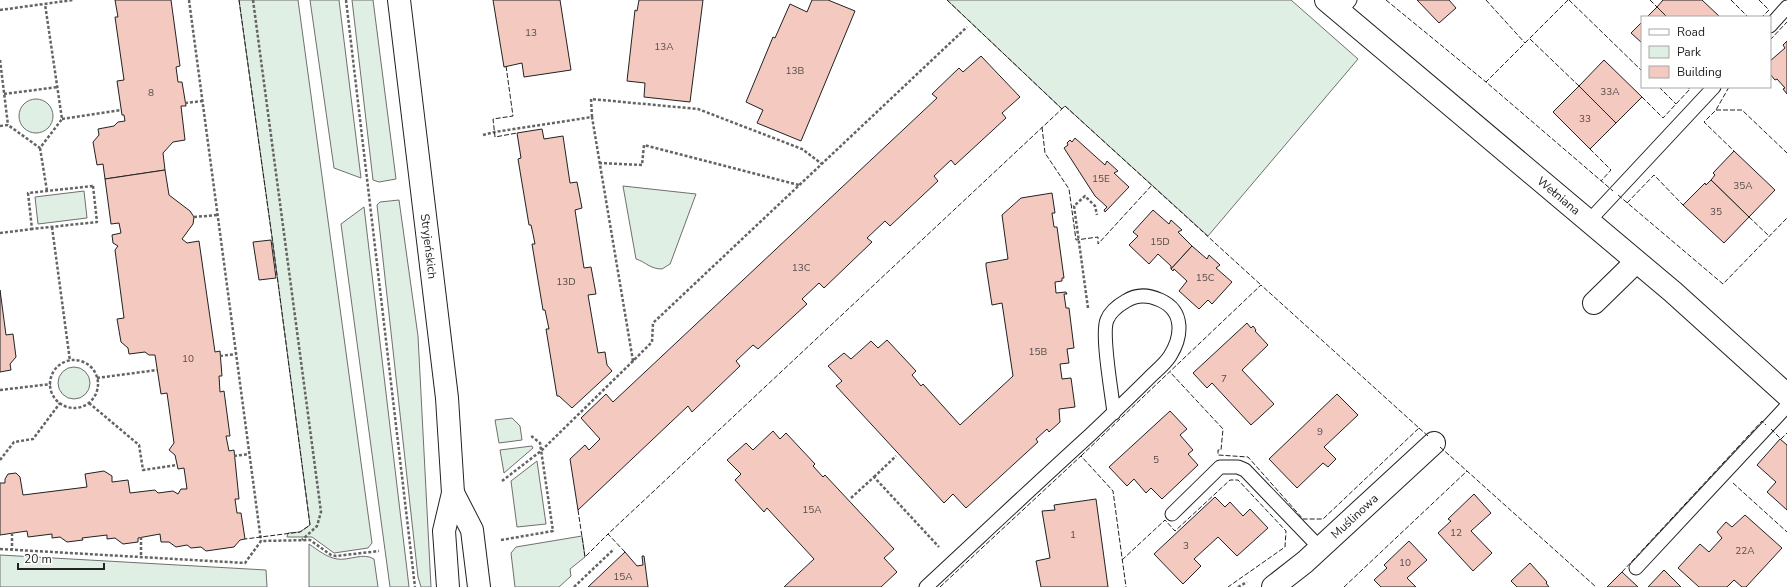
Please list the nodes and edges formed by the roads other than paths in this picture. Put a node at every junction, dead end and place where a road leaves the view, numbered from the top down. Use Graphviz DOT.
graph roads {
  1 [pos="399,0"];
  2 [pos="1339,4"];
  3 [pos="1787,7"];
  4 [pos="1771,25"];
  5 [pos="1713,88"];
  6 [pos="1588,222"];
  7 [pos="1636,262"];
  8 [pos="1594,303"];
  9 [pos="1787,395"];
  10 [pos="1787,406"];
  11 [pos="1114,413"];
  12 [pos="1434,443"];
  13 [pos="454,492"];
  14 [pos="1172,514"];
  15 [pos="1320,548"];
  16 [pos="1636,568"];
  17 [pos="448,587"];
  18 [pos="479,587"];
  19 [pos="926,587"];
  20 [pos="1273,587"];
  1 -- 13 [label="street, Stryjeńskich"];
  2 -- 6 [label="street, Wełniana"];
  3 -- 4 [label="lane"];
  5 -- 6 [label="lane"];
  6 -- 7 [label="street, Wełniana"];
  7 -- 8 [label="street"];
  7 -- 9 [label="street, Wełniana"];
  10 -- 16 [label="lane"];
  11 -- 11 [label="lane"];
  11 -- 19 [label="lane"];
  12 -- 15 [label="street, Muślinowa"];
  13 -- 17 [label="street, Stryjeńskich"];
  13 -- 18 [label="street, Stryjeńskich"];
  14 -- 15 [label="lane"];
  15 -- 20 [label="street, Muślinowa"];
}
